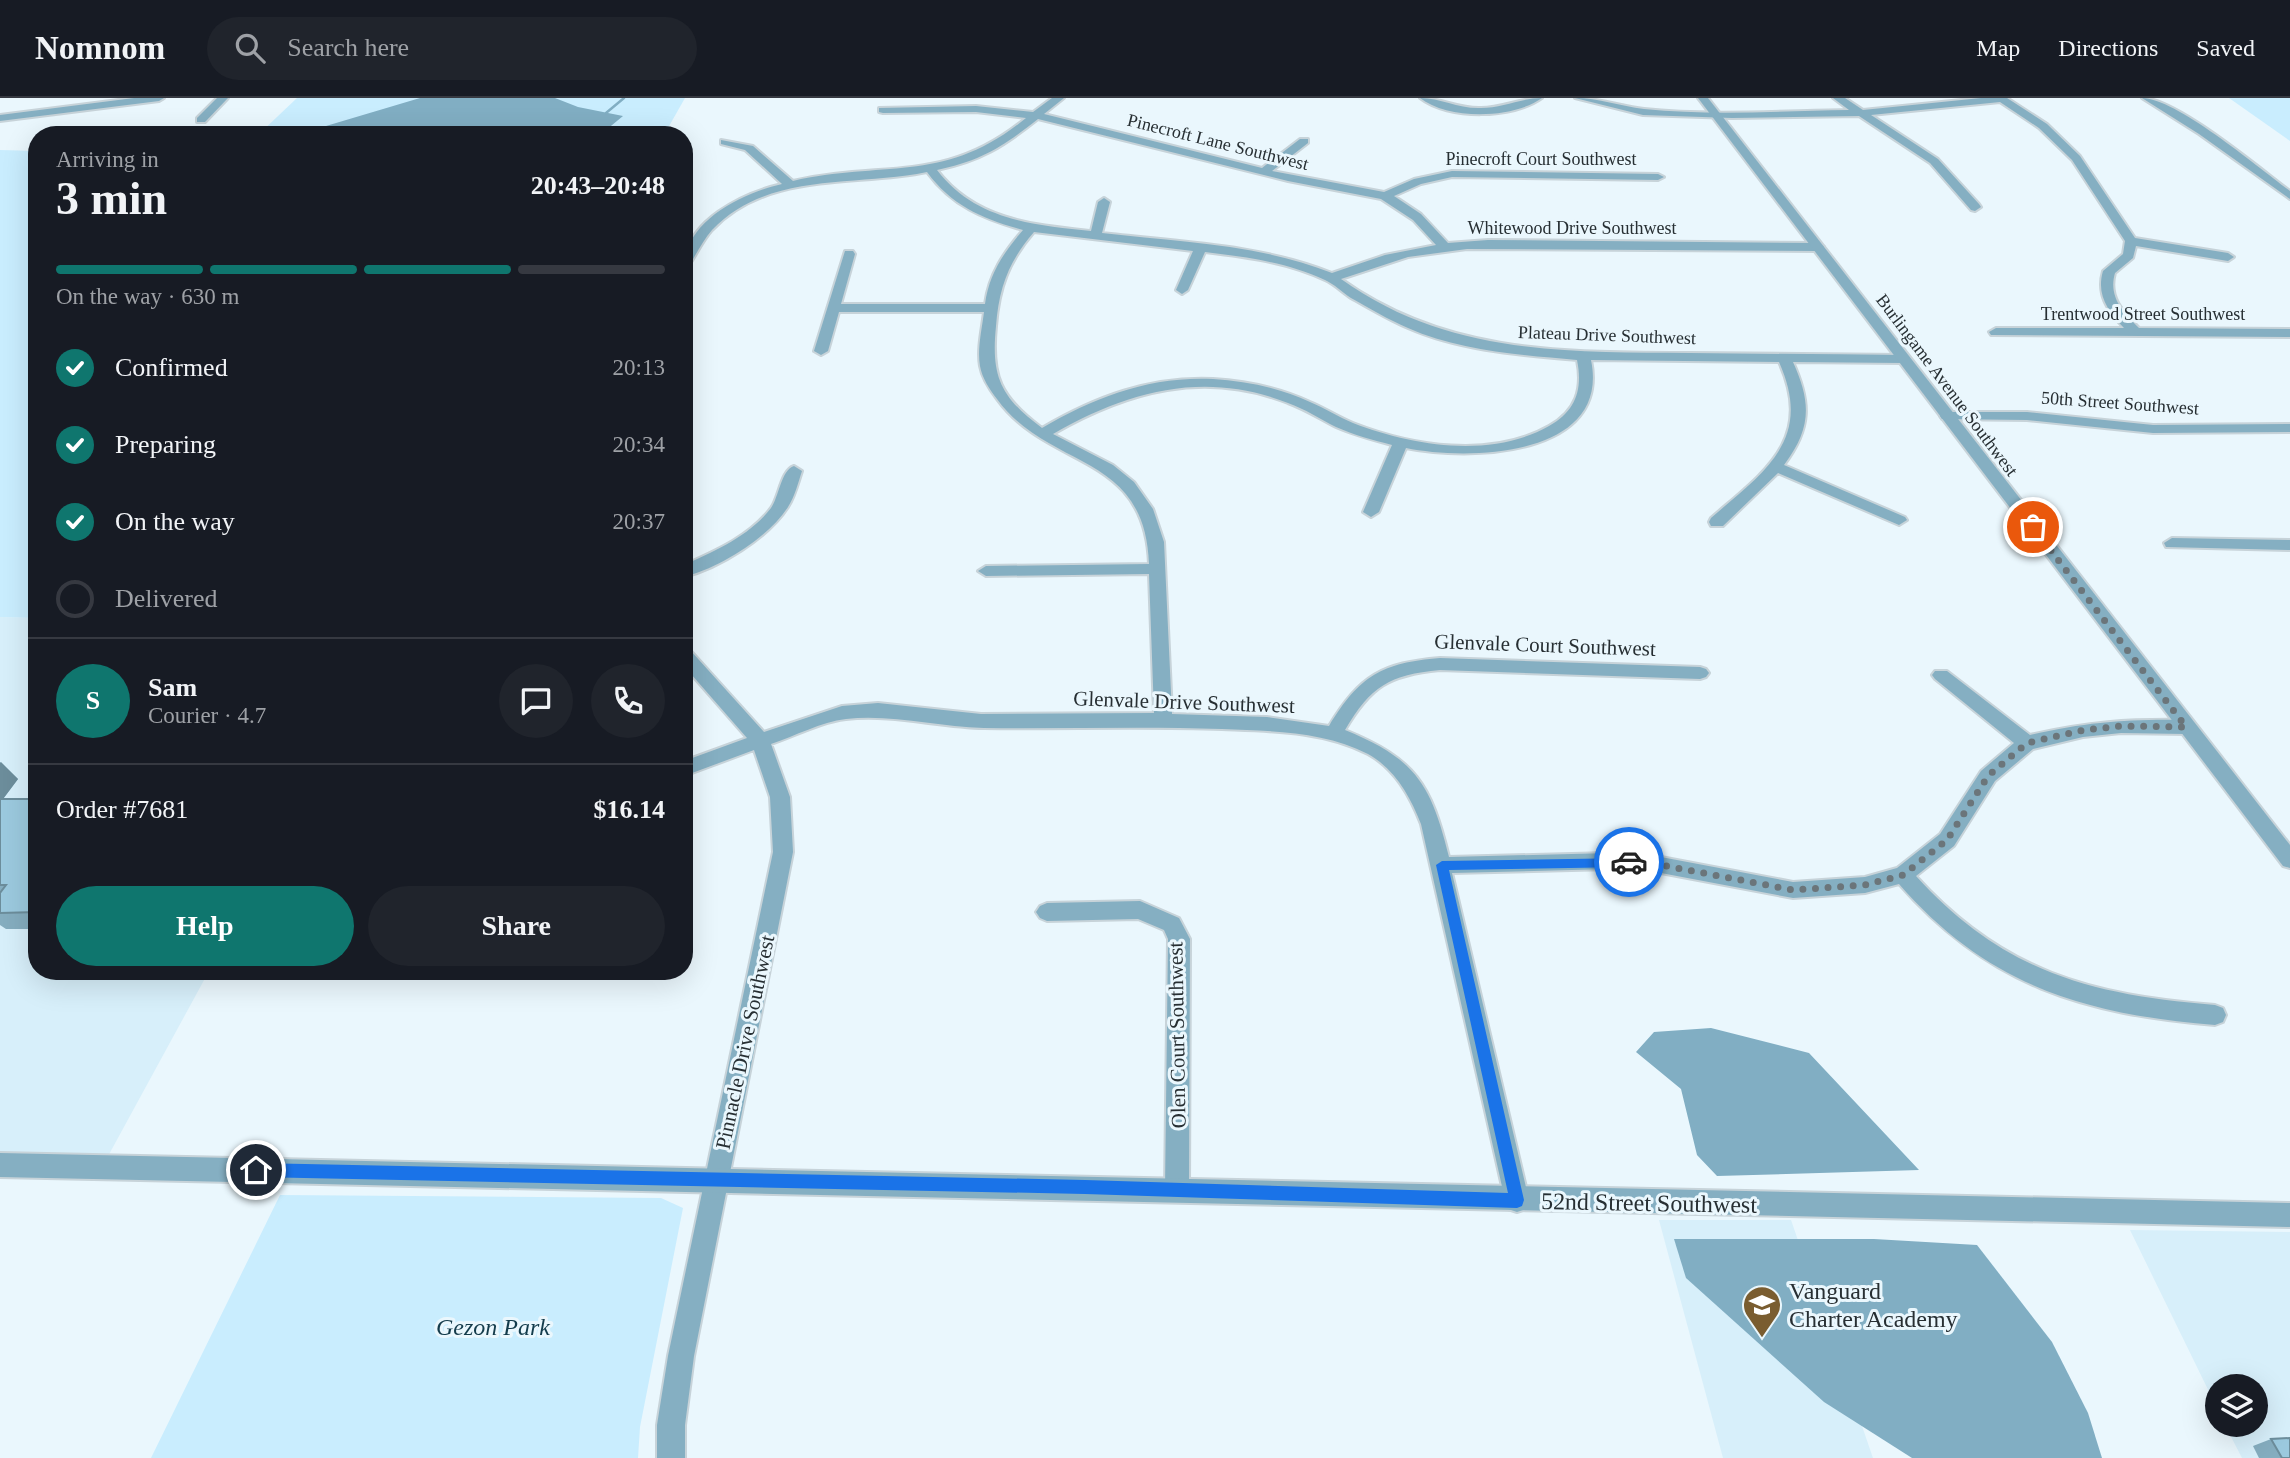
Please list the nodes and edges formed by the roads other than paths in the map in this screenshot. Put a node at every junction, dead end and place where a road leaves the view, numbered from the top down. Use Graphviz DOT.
graph roads {
  1 [pos="159,98"];
  2 [pos="223,98"];
  3 [pos="1059,98"];
  4 [pos="1425,98"];
  5 [pos="1537,98"];
  6 [pos="1580,98"];
  7 [pos="1703,98"];
  8 [pos="1838,98"];
  9 [pos="2147,98"];
  10 [pos="2001,99"];
  11 [pos="883,110"];
  12 [pos="1862,113"];
  13 [pos="1716,115"];
  14 [pos="1038,116"];
  15 [pos="0,118"];
  16 [pos="201,120"];
  17 [pos="1304,141"];
  18 [pos="725,142"];
  19 [pos="930,169"];
  20 [pos="1265,171"];
  21 [pos="1658,177"];
  22 [pos="789,184"];
  23 [pos="2290,195"];
  24 [pos="1385,196"];
  25 [pos="1104,202"];
  26 [pos="1975,208"];
  27 [pos="1031,228"];
  28 [pos="1095,234"];
  29 [pos="2131,242"];
  30 [pos="1444,246"];
  31 [pos="1818,247"];
  32 [pos="693,248"];
  33 [pos="1200,248"];
  34 [pos="849,254"];
  35 [pos="2228,257"];
  36 [pos="1332,278"];
  37 [pos="1182,290"];
  38 [pos="833,308"];
  39 [pos="991,308"];
  40 [pos="1996,332"];
  41 [pos="2136,333"];
  42 [pos="2290,334"];
  43 [pos="821,351"];
  44 [pos="1583,356"];
  45 [pos="1784,358"];
  46 [pos="1903,359"];
  47 [pos="1947,416"];
  48 [pos="2290,428"];
  49 [pos="1043,433"];
  50 [pos="1400,444"];
  51 [pos="1775,466"];
  52 [pos="794,471"];
  53 [pos="1371,512"];
  54 [pos="1899,520"];
  55 [pos="1717,522"];
  56 [pos="2172,543"];
  57 [pos="2290,545"];
  58 [pos="693,567"];
  59 [pos="1155,569"];
  60 [pos="986,570"];
  61 [pos="693,664"];
  62 [pos="1700,673"];
  63 [pos="1941,675"];
  64 [pos="1163,720"];
  65 [pos="2186,727"];
  66 [pos="1334,733"];
  67 [pos="760,740"];
  68 [pos="2027,743"];
  69 [pos="693,766"];
  70 [pos="2290,860"];
  71 [pos="1442,865"];
  72 [pos="1903,875"];
  73 [pos="1047,912"];
  74 [pos="2215,1014"];
  75 [pos="0,1164"];
  76 [pos="717,1179"];
  77 [pos="1177,1190"];
  78 [pos="1517,1200"];
  79 [pos="2290,1215"];
  80 [pos="671,1458"];
  1 -- 15 [label="street"];
  2 -- 16 [label="street"];
  3 -- 14 [label="street"];
  4 -- 5 [label="street"];
  6 -- 13 [label="street"];
  7 -- 13 [label="street, Burlingame Avenue Southwest"];
  8 -- 12 [label="street"];
  9 -- 23 [label="street"];
  10 -- 12 [label="street"];
  10 -- 29 [label="street"];
  11 -- 14 [label="street, Pinecroft Lane Southwest"];
  12 -- 13 [label="street"];
  12 -- 26 [label="street"];
  13 -- 31 [label="street, Burlingame Avenue Southwest"];
  14 -- 19 [label="street"];
  14 -- 20 [label="street, Pinecroft Lane Southwest"];
  17 -- 20 [label="street"];
  18 -- 22 [label="street"];
  19 -- 22 [label="street"];
  19 -- 27 [label="street, Plateau Drive Southwest"];
  20 -- 24 [label="street, Pinecroft Lane Southwest"];
  21 -- 24 [label="street, Pinecroft Court Southwest"];
  22 -- 32 [label="street"];
  24 -- 30 [label="street, Pinecroft Lane Southwest"];
  25 -- 28 [label="street"];
  27 -- 28 [label="street, Plateau Drive Southwest"];
  27 -- 39 [label="street"];
  28 -- 33 [label="street, Plateau Drive Southwest"];
  29 -- 35 [label="street"];
  29 -- 41 [label="street"];
  30 -- 31 [label="street, Whitewood Drive Southwest"];
  30 -- 36 [label="street, Whitewood Drive Southwest"];
  31 -- 46 [label="street, Burlingame Avenue Southwest"];
  33 -- 36 [label="street, Plateau Drive Southwest"];
  33 -- 37 [label="street"];
  34 -- 38 [label="street"];
  36 -- 44 [label="street, Plateau Drive Southwest"];
  38 -- 39 [label="street"];
  38 -- 43 [label="street"];
  39 -- 49 [label="street"];
  40 -- 41 [label="street, Trentwood Street Southwest"];
  41 -- 42 [label="street, Trentwood Street Southwest"];
  44 -- 45 [label="street, Plateau Drive Southwest"];
  44 -- 50 [label="street"];
  45 -- 46 [label="street, Plateau Drive Southwest"];
  45 -- 51 [label="street"];
  46 -- 47 [label="street, Burlingame Avenue Southwest"];
  47 -- 48 [label="street, 50th Street Southwest"];
  47 -- 65 [label="street, Burlingame Avenue Southwest"];
  49 -- 50 [label="street"];
  49 -- 59 [label="street"];
  50 -- 53 [label="street"];
  51 -- 54 [label="street"];
  51 -- 55 [label="street"];
  52 -- 58 [label="street"];
  56 -- 57 [label="street"];
  59 -- 60 [label="street"];
  59 -- 64 [label="street"];
  61 -- 67 [label="street, Pinnacle Drive Southwest"];
  62 -- 66 [label="street, Glenvale Court Southwest"];
  63 -- 68 [label="street"];
  64 -- 66 [label="street, Glenvale Drive Southwest"];
  64 -- 67 [label="street, Glenvale Drive Southwest"];
  65 -- 68 [label="street"];
  65 -- 70 [label="street, Burlingame Avenue Southwest"];
  66 -- 71 [label="street, Glenvale Drive Southwest"];
  67 -- 69 [label="street, Glenvale Drive Southwest"];
  67 -- 76 [label="street, Pinnacle Drive Southwest"];
  68 -- 72 [label="street"];
  71 -- 72 [label="street"];
  71 -- 78 [label="street, Glenvale Drive Southwest"];
  72 -- 74 [label="street"];
  73 -- 77 [label="street, Olen Court Southwest"];
  75 -- 76 [label="street, 52nd Street Southwest"];
  76 -- 77 [label="street, 52nd Street Southwest"];
  76 -- 80 [label="street, Pinnacle Drive Southwest"];
  77 -- 78 [label="street, 52nd Street Southwest"];
  78 -- 79 [label="street, 52nd Street Southwest"];
}
